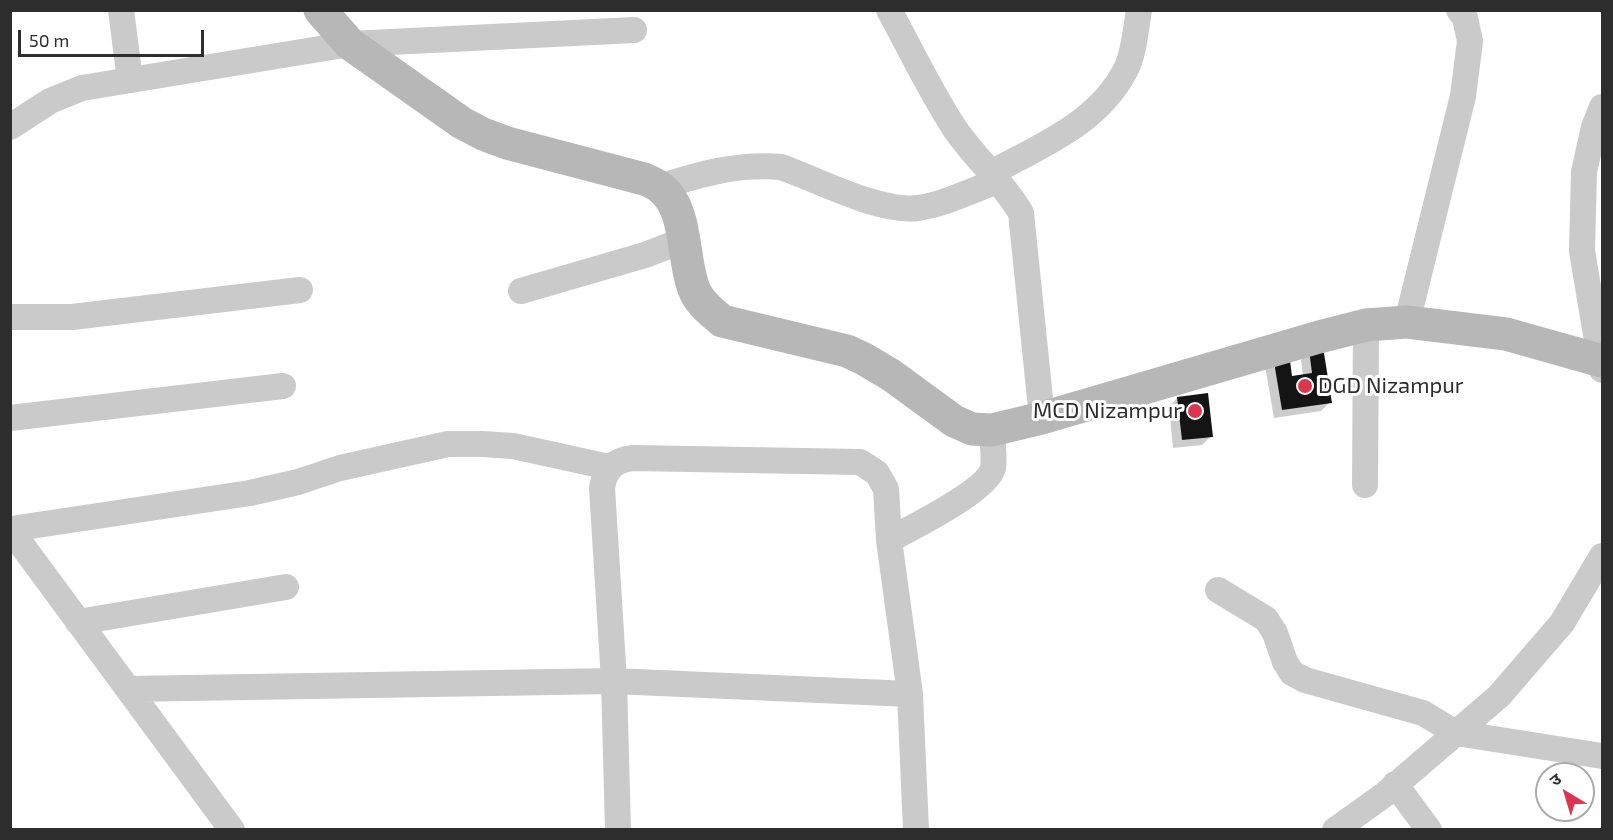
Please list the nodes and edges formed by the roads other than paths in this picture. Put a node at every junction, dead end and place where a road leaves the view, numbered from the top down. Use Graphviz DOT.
graph roads {
  1 [pos="122,10"];
  2 [pos="320,10"];
  3 [pos="889,10"];
  4 [pos="1139,10"];
  5 [pos="1459,10"];
  6 [pos="634,30"];
  7 [pos="350,44"];
  8 [pos="130,80"];
  9 [pos="1602,107"];
  10 [pos="10,127"];
  11 [pos="994,177"];
  12 [pos="660,187"];
  13 [pos="684,240"];
  14 [pos="300,290"];
  15 [pos="521,291"];
  16 [pos="10,317"];
  17 [pos="1407,322"];
  18 [pos="1366,325"];
  19 [pos="1602,363"];
  20 [pos="283,386"];
  21 [pos="10,418"];
  22 [pos="1042,418"];
  23 [pos="992,430"];
  24 [pos="609,467"];
  25 [pos="1365,485"];
  26 [pos="11,529"];
  27 [pos="889,540"];
  28 [pos="1602,556"];
  29 [pos="286,586"];
  30 [pos="1218,590"];
  31 [pos="78,622"];
  32 [pos="614,681"];
  33 [pos="128,689"];
  34 [pos="910,694"];
  35 [pos="1456,733"];
  36 [pos="1602,756"];
  37 [pos="1395,784"];
  38 [pos="232,830"];
  39 [pos="618,830"];
  40 [pos="916,830"];
  41 [pos="1335,830"];
  42 [pos="1429,830"];
  1 -- 8 [label="street"];
  2 -- 7 [label="street"];
  3 -- 11 [label="street"];
  4 -- 11 [label="street"];
  5 -- 17 [label="street"];
  6 -- 7 [label="street"];
  7 -- 8 [label="street"];
  7 -- 12 [label="street"];
  8 -- 10 [label="street"];
  9 -- 19 [label="street"];
  11 -- 12 [label="street"];
  11 -- 22 [label="street"];
  12 -- 13 [label="street"];
  13 -- 15 [label="street"];
  13 -- 23 [label="street"];
  14 -- 16 [label="street"];
  17 -- 18 [label="street"];
  17 -- 19 [label="street"];
  18 -- 22 [label="street"];
  18 -- 25 [label="street"];
  20 -- 21 [label="street"];
  22 -- 23 [label="street"];
  23 -- 27 [label="street"];
  24 -- 26 [label="street"];
  24 -- 27 [label="street"];
  24 -- 32 [label="street"];
  26 -- 31 [label="street"];
  27 -- 34 [label="street"];
  28 -- 35 [label="street"];
  29 -- 31 [label="street"];
  30 -- 35 [label="street"];
  31 -- 33 [label="street"];
  32 -- 33 [label="street"];
  32 -- 34 [label="street"];
  32 -- 39 [label="street"];
  33 -- 38 [label="street"];
  34 -- 40 [label="street"];
  35 -- 36 [label="street"];
  35 -- 37 [label="street"];
  37 -- 41 [label="street"];
  37 -- 42 [label="street"];
}
